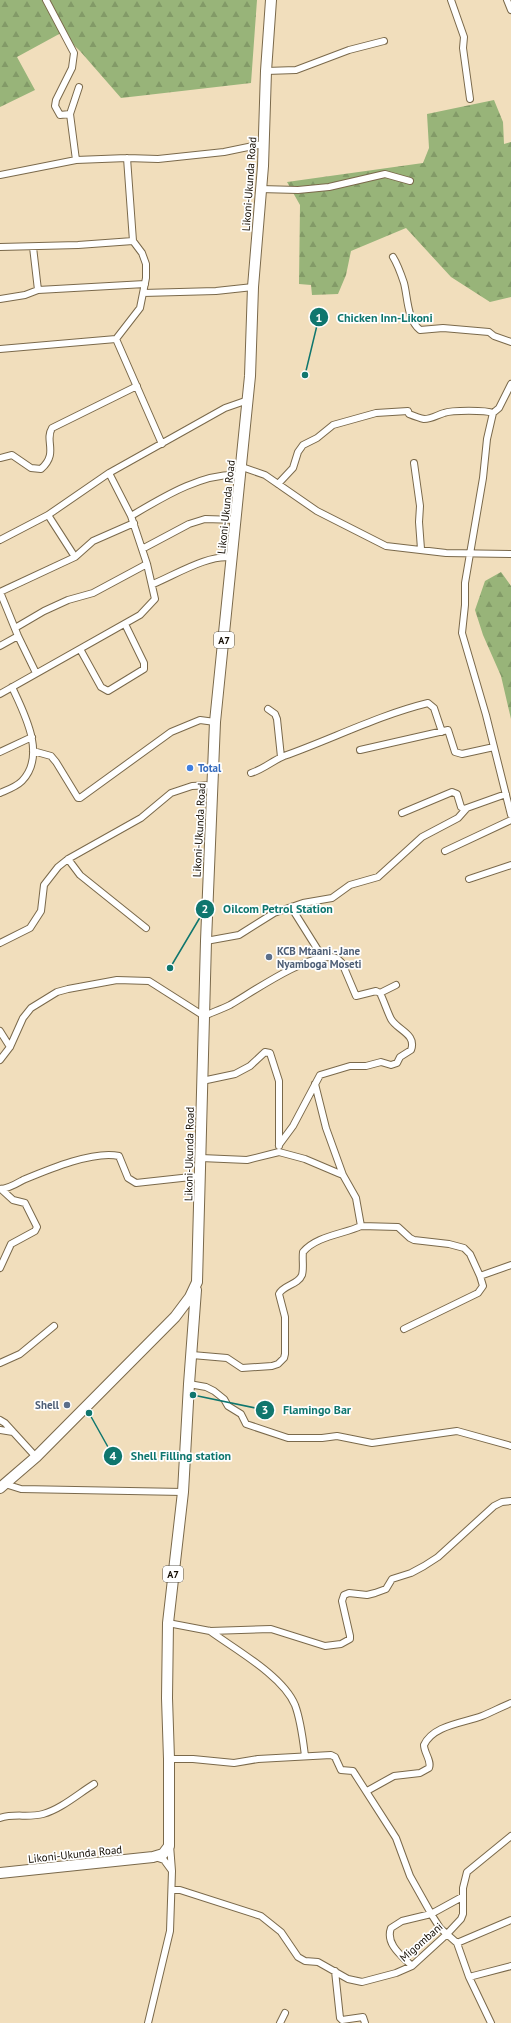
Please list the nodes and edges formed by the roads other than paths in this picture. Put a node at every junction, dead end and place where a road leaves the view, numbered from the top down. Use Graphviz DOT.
graph roads {
  1 [pos="46,0"];
  2 [pos="270,0"];
  3 [pos="451,0"];
  4 [pos="507,0"];
  5 [pos="511,10"];
  6 [pos="384,41"];
  7 [pos="266,71"];
  8 [pos="79,87"];
  9 [pos="470,99"];
  10 [pos="70,114"];
  11 [pos="264,144"];
  12 [pos="127,158"];
  13 [pos="76,160"];
  14 [pos="0,175"];
  15 [pos="410,181"];
  16 [pos="260,189"];
  17 [pos="133,241"];
  18 [pos="33,247"];
  19 [pos="0,248"];
  20 [pos="393,257"];
  21 [pos="145,284"];
  22 [pos="253,287"];
  23 [pos="38,290"];
  24 [pos="143,293"];
  25 [pos="0,299"];
  26 [pos="116,338"];
  27 [pos="511,342"];
  28 [pos="0,349"];
  29 [pos="511,384"];
  30 [pos="137,386"];
  31 [pos="509,394"];
  32 [pos="248,400"];
  33 [pos="493,413"];
  34 [pos="162,444"];
  35 [pos="0,458"];
  36 [pos="414,463"];
  37 [pos="242,471"];
  38 [pos="109,473"];
  39 [pos="278,484"];
  40 [pos="48,516"];
  41 [pos="131,516"];
  42 [pos="237,520"];
  43 [pos="134,523"];
  44 [pos="0,540"];
  45 [pos="142,549"];
  46 [pos="421,549"];
  47 [pos="471,552"];
  48 [pos="511,554"];
  49 [pos="74,557"];
  50 [pos="233,558"];
  51 [pos="147,564"];
  52 [pos="153,584"];
  53 [pos="0,592"];
  54 [pos="2,605"];
  55 [pos="125,624"];
  56 [pos="15,628"];
  57 [pos="18,636"];
  58 [pos="0,646"];
  59 [pos="80,649"];
  60 [pos="36,673"];
  61 [pos="12,687"];
  62 [pos="0,694"];
  63 [pos="268,709"];
  64 [pos="215,722"];
  65 [pos="442,732"];
  66 [pos="32,737"];
  67 [pos="494,746"];
  68 [pos="360,750"];
  69 [pos="33,751"];
  70 [pos="0,752"];
  71 [pos="281,757"];
  72 [pos="251,772"];
  73 [pos="213,785"];
  74 [pos="0,793"];
  75 [pos="506,794"];
  76 [pos="466,809"];
  77 [pos="402,813"];
  78 [pos="511,815"];
  79 [pos="511,820"];
  80 [pos="445,852"];
  81 [pos="68,859"];
  82 [pos="511,865"];
  83 [pos="468,879"];
  84 [pos="292,906"];
  85 [pos="146,928"];
  86 [pos="206,942"];
  87 [pos="0,943"];
  88 [pos="324,958"];
  89 [pos="396,986"];
  90 [pos="380,993"];
  91 [pos="204,1016"];
  92 [pos="0,1031"];
  93 [pos="10,1047"];
  94 [pos="0,1060"];
  95 [pos="202,1081"];
  96 [pos="315,1084"];
  97 [pos="279,1145"];
  98 [pos="279,1152"];
  99 [pos="201,1158"];
  100 [pos="200,1176"];
  101 [pos="343,1176"];
  102 [pos="1,1189"];
  103 [pos="361,1226"];
  104 [pos="511,1265"];
  105 [pos="0,1268"];
  106 [pos="480,1276"];
  107 [pos="197,1282"];
  108 [pos="171,1321"];
  109 [pos="54,1326"];
  110 [pos="194,1327"];
  111 [pos="404,1329"];
  112 [pos="192,1355"];
  113 [pos="0,1363"];
  114 [pos="188,1384"];
  115 [pos="0,1420"];
  116 [pos="0,1430"];
  117 [pos="13,1432"];
  118 [pos="511,1446"];
  119 [pos="36,1458"];
  120 [pos="2,1486"];
  121 [pos="183,1492"];
  122 [pos="511,1501"];
  123 [pos="168,1623"];
  124 [pos="210,1631"];
  125 [pos="511,1703"];
  126 [pos="305,1756"];
  127 [pos="169,1759"];
  128 [pos="94,1784"];
  129 [pos="367,1791"];
  130 [pos="0,1818"];
  131 [pos="511,1836"];
  132 [pos="170,1842"];
  133 [pos="153,1857"];
  134 [pos="172,1871"];
  135 [pos="0,1873"];
  136 [pos="172,1890"];
  137 [pos="462,1896"];
  138 [pos="431,1914"];
  139 [pos="511,1920"];
  140 [pos="447,1934"];
  141 [pos="457,1943"];
  142 [pos="412,1966"];
  143 [pos="511,1966"];
  144 [pos="335,1971"];
  145 [pos="469,1977"];
  146 [pos="285,2013"];
  147 [pos="148,2023"];
  148 [pos="280,2023"];
  149 [pos="365,2023"];
  150 [pos="491,2023"];
  1 -- 10 [label="street"];
  2 -- 7 [label="highway, Likoni-Ukunda Road / A7"];
  3 -- 9 [label="street"];
  4 -- 5 [label="street"];
  6 -- 7 [label="street"];
  7 -- 11 [label="highway, Likoni-Ukunda Road / A7"];
  8 -- 10 [label="street"];
  10 -- 13 [label="street"];
  11 -- 12 [label="street"];
  11 -- 16 [label="highway, Likoni-Ukunda Road / A7"];
  12 -- 13 [label="street"];
  12 -- 17 [label="street"];
  13 -- 14 [label="street"];
  15 -- 16 [label="street"];
  16 -- 22 [label="highway, Likoni-Ukunda Road / A7"];
  17 -- 18 [label="street"];
  17 -- 21 [label="street"];
  18 -- 19 [label="street"];
  18 -- 23 [label="street"];
  20 -- 27 [label="street"];
  21 -- 23 [label="street"];
  21 -- 24 [label="street"];
  22 -- 24 [label="street"];
  22 -- 32 [label="highway, Likoni-Ukunda Road / A7"];
  23 -- 25 [label="street"];
  24 -- 26 [label="street"];
  26 -- 28 [label="street"];
  26 -- 30 [label="street"];
  29 -- 31 [label="street"];
  30 -- 34 [label="street"];
  30 -- 35 [label="street"];
  31 -- 33 [label="street"];
  32 -- 34 [label="street"];
  32 -- 37 [label="highway, Likoni-Ukunda Road / A7"];
  33 -- 39 [label="street"];
  33 -- 47 [label="street"];
  34 -- 38 [label="street"];
  36 -- 46 [label="street"];
  37 -- 39 [label="street"];
  37 -- 41 [label="street"];
  37 -- 42 [label="highway, Likoni-Ukunda Road / A7"];
  38 -- 40 [label="street"];
  38 -- 41 [label="street"];
  39 -- 46 [label="street"];
  40 -- 44 [label="street"];
  40 -- 49 [label="street"];
  41 -- 43 [label="street"];
  42 -- 45 [label="street"];
  42 -- 50 [label="highway, Likoni-Ukunda Road / A7"];
  43 -- 45 [label="street"];
  43 -- 49 [label="street"];
  45 -- 51 [label="street"];
  46 -- 47 [label="street"];
  47 -- 48 [label="street"];
  47 -- 67 [label="street"];
  49 -- 53 [label="street"];
  50 -- 52 [label="street"];
  50 -- 64 [label="highway, Likoni-Ukunda Road / A7"];
  51 -- 52 [label="street"];
  51 -- 56 [label="street"];
  52 -- 55 [label="street"];
  53 -- 54 [label="street"];
  54 -- 56 [label="street"];
  55 -- 59 [label="street"];
  55 -- 59 [label="street"];
  56 -- 57 [label="street"];
  57 -- 58 [label="street"];
  57 -- 60 [label="street"];
  59 -- 60 [label="street"];
  60 -- 61 [label="street"];
  61 -- 62 [label="street"];
  61 -- 66 [label="street"];
  63 -- 71 [label="street"];
  64 -- 69 [label="street"];
  64 -- 73 [label="highway, Likoni-Ukunda Road / A7"];
  65 -- 67 [label="street"];
  65 -- 68 [label="street"];
  65 -- 71 [label="street"];
  66 -- 69 [label="street"];
  66 -- 70 [label="street"];
  67 -- 75 [label="street"];
  69 -- 74 [label="street"];
  71 -- 72 [label="street"];
  73 -- 81 [label="street"];
  73 -- 86 [label="highway, Likoni-Ukunda Road / A7"];
  75 -- 76 [label="street"];
  75 -- 78 [label="street"];
  76 -- 77 [label="street"];
  76 -- 84 [label="street"];
  79 -- 80 [label="street"];
  81 -- 85 [label="street"];
  81 -- 87 [label="street"];
  82 -- 83 [label="street"];
  84 -- 86 [label="street"];
  84 -- 88 [label="street"];
  86 -- 91 [label="highway, Likoni-Ukunda Road / A7"];
  88 -- 90 [label="street"];
  88 -- 91 [label="street"];
  89 -- 90 [label="street"];
  90 -- 96 [label="street"];
  91 -- 93 [label="street"];
  91 -- 95 [label="highway, Likoni-Ukunda Road / A7"];
  92 -- 93 [label="street"];
  93 -- 94 [label="street"];
  95 -- 97 [label="street"];
  95 -- 99 [label="highway, Likoni-Ukunda Road / A7"];
  96 -- 97 [label="street"];
  96 -- 101 [label="street"];
  97 -- 98 [label="street"];
  98 -- 99 [label="street"];
  98 -- 101 [label="street"];
  99 -- 100 [label="highway, Likoni-Ukunda Road / A7"];
  100 -- 102 [label="street"];
  100 -- 107 [label="highway, Likoni-Ukunda Road / A7"];
  101 -- 103 [label="street"];
  102 -- 105 [label="street"];
  103 -- 106 [label="street"];
  103 -- 112 [label="street"];
  104 -- 106 [label="street"];
  106 -- 111 [label="street"];
  107 -- 108 [label="highway, Likoni-Ukunda Road / A7"];
  107 -- 110 [label="highway, A7"];
  108 -- 110 [label="highway"];
  108 -- 119 [label="highway, Likoni-Ukunda Road / A7"];
  109 -- 113 [label="street"];
  110 -- 112 [label="highway, A7"];
  112 -- 114 [label="highway, A7"];
  114 -- 118 [label="street"];
  114 -- 121 [label="highway, A7"];
  115 -- 117 [label="street"];
  116 -- 117 [label="street"];
  117 -- 119 [label="street"];
  119 -- 120 [label="highway, Likoni-Ukunda Road / A7"];
  120 -- 121 [label="street"];
  121 -- 123 [label="highway, A7"];
  122 -- 124 [label="street"];
  123 -- 124 [label="street"];
  123 -- 127 [label="highway, A7"];
  124 -- 126 [label="street"];
  125 -- 129 [label="street"];
  126 -- 127 [label="street"];
  126 -- 129 [label="street"];
  127 -- 132 [label="highway, A7"];
  128 -- 130 [label="street"];
  129 -- 138 [label="street"];
  131 -- 137 [label="street, Migombani"];
  132 -- 133 [label="highway"];
  132 -- 134 [label="street"];
  133 -- 134 [label="street"];
  133 -- 135 [label="highway, Likoni-Ukunda Road"];
  134 -- 136 [label="street"];
  136 -- 144 [label="street, Migombani"];
  136 -- 147 [label="street"];
  137 -- 138 [label="street"];
  137 -- 140 [label="street, Migombani"];
  138 -- 140 [label="street"];
  138 -- 142 [label="street"];
  139 -- 141 [label="street"];
  140 -- 141 [label="street"];
  140 -- 142 [label="street, Migombani"];
  141 -- 145 [label="street"];
  142 -- 144 [label="street, Migombani"];
  143 -- 145 [label="street"];
  144 -- 149 [label="street"];
  145 -- 150 [label="street"];
  146 -- 148 [label="street"];
}
